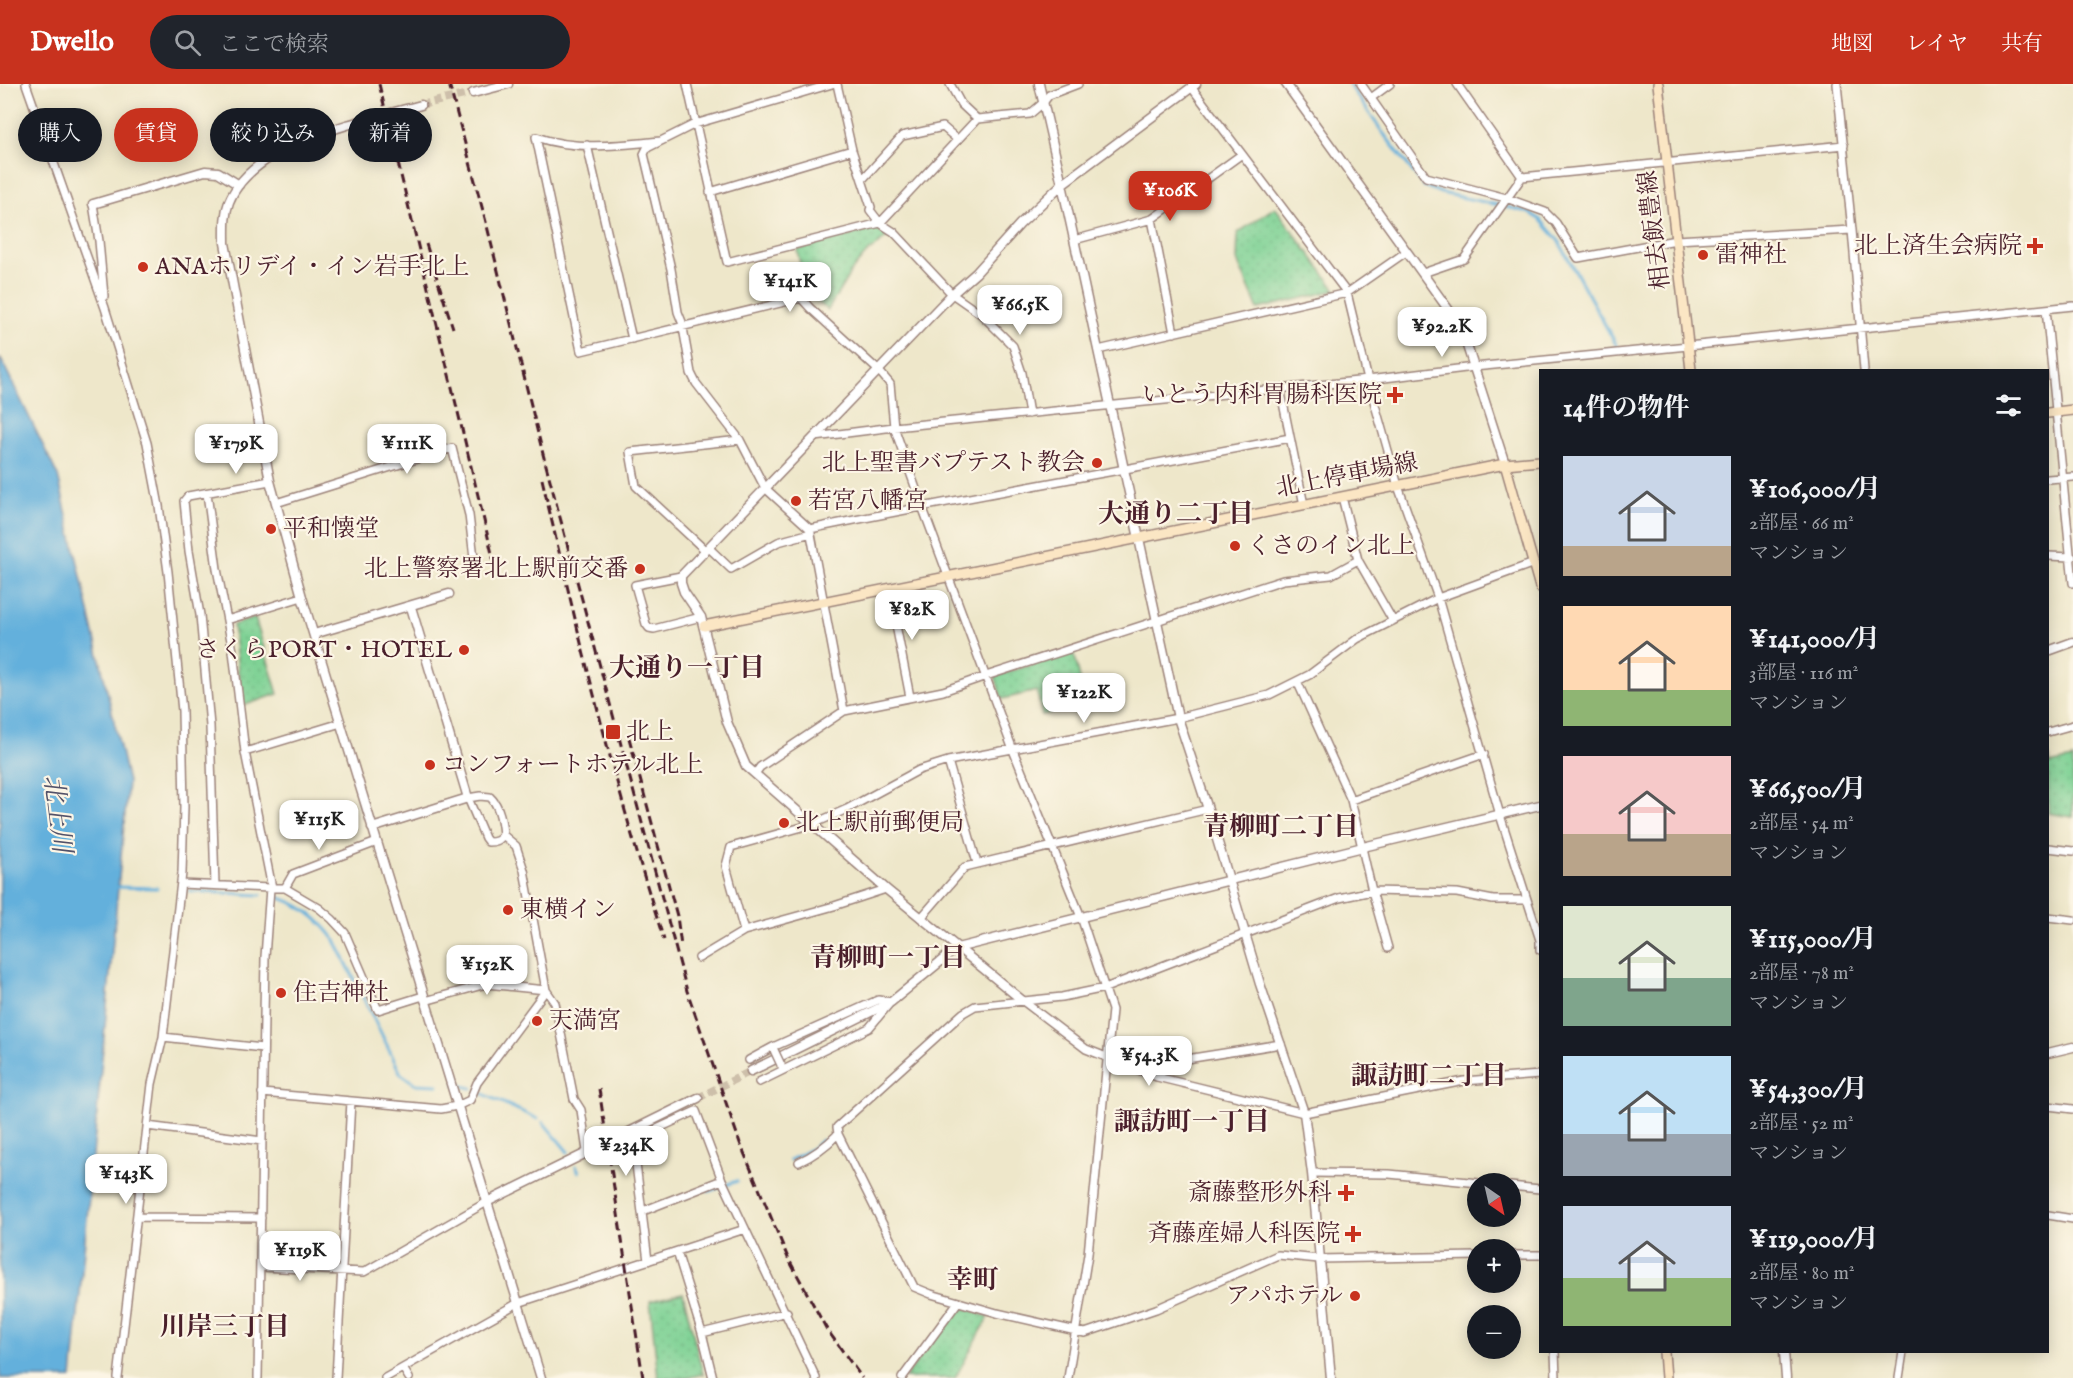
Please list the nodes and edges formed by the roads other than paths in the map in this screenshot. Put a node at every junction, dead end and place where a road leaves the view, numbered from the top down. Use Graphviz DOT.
graph roads {
  1 [pos="26,84"];
  2 [pos="508,84"];
  3 [pos="687,84"];
  4 [pos="834,84"];
  5 [pos="950,84"];
  6 [pos="1039,84"];
  7 [pos="1078,84"];
  8 [pos="1286,84"];
  9 [pos="1361,84"];
  10 [pos="1390,84"];
  11 [pos="1457,84"];
  12 [pos="1658,84"];
  13 [pos="1837,84"];
  14 [pos="1194,86"];
  15 [pos="473,93"];
  16 [pos="1371,98"];
  17 [pos="1043,104"];
  18 [pos="421,105"];
  19 [pos="977,119"];
  20 [pos="695,124"];
  21 [pos="958,140"];
  22 [pos="661,141"];
  23 [pos="586,145"];
  24 [pos="1844,145"];
  25 [pos="852,150"];
  26 [pos="1242,154"];
  27 [pos="1666,163"];
  28 [pos="1522,177"];
  29 [pos="862,180"];
  30 [pos="1062,184"];
  31 [pos="239,185"];
  32 [pos="710,192"];
  33 [pos="1506,198"];
  34 [pos="93,204"];
  35 [pos="1152,219"];
  36 [pos="880,223"];
  37 [pos="1852,230"];
  38 [pos="1074,240"];
  39 [pos="1676,240"];
  40 [pos="1406,252"];
  41 [pos="1423,273"];
  42 [pos="1347,293"];
  43 [pos="952,294"];
  44 [pos="2073,306"];
  45 [pos="105,308"];
  46 [pos="2046,309"];
  47 [pos="683,327"];
  48 [pos="1861,329"];
  49 [pos="1174,333"];
  50 [pos="633,339"];
  51 [pos="1688,346"];
  52 [pos="1098,350"];
  53 [pos="1474,366"];
  54 [pos="1691,369"];
  55 [pos="1864,369"];
  56 [pos="879,371"];
  57 [pos="1368,380"];
  58 [pos="1280,388"];
  59 [pos="1110,406"];
  60 [pos="2073,410"];
  61 [pos="2052,412"];
  62 [pos="1029,414"];
  63 [pos="894,427"];
  64 [pos="815,437"];
  65 [pos="1290,438"];
  66 [pos="740,440"];
  67 [pos="1539,461"];
  68 [pos="1505,464"];
  69 [pos="1125,470"];
  70 [pos="2064,477"];
  71 [pos="2073,477"];
  72 [pos="2049,479"];
  73 [pos="270,481"];
  74 [pos="1398,486"];
  75 [pos="765,488"];
  76 [pos="207,493"];
  77 [pos="1342,497"];
  78 [pos="276,503"];
  79 [pos="1304,505"];
  80 [pos="922,506"];
  81 [pos="811,531"];
  82 [pos="1138,538"];
  83 [pos="708,549"];
  84 [pos="2049,556"];
  85 [pos="2071,557"];
  86 [pos="474,558"];
  87 [pos="1358,560"];
  88 [pos="1534,564"];
  89 [pos="681,576"];
  90 [pos="948,577"];
  91 [pos="1539,583"];
  92 [pos="2073,583"];
  93 [pos="889,589"];
  94 [pos="449,594"];
  95 [pos="302,597"];
  96 [pos="1438,597"];
  97 [pos="824,602"];
  98 [pos="411,607"];
  99 [pos="227,620"];
  100 [pos="1393,621"];
  101 [pos="703,622"];
  102 [pos="1157,622"];
  103 [pos="314,634"];
  104 [pos="2073,642"];
  105 [pos="2049,651"];
  106 [pos="986,676"];
  107 [pos="1297,681"];
  108 [pos="910,697"];
  109 [pos="844,711"];
  110 [pos="1178,718"];
  111 [pos="341,723"];
  112 [pos="2073,725"];
  113 [pos="2049,732"];
  114 [pos="1013,750"];
  115 [pos="245,752"];
  116 [pos="1484,754"];
  117 [pos="948,761"];
  118 [pos="755,774"];
  119 [pos="468,798"];
  120 [pos="1351,800"];
  121 [pos="1539,805"];
  122 [pos="1208,809"];
  123 [pos="1500,815"];
  124 [pos="813,824"];
  125 [pos="372,828"];
  126 [pos="503,835"];
  127 [pos="377,842"];
  128 [pos="1053,846"];
  129 [pos="1363,847"];
  130 [pos="2049,848"];
  131 [pos="2073,851"];
  132 [pos="976,863"];
  133 [pos="1229,881"];
  134 [pos="181,885"];
  135 [pos="215,885"];
  136 [pos="285,888"];
  137 [pos="886,889"];
  138 [pos="1372,891"];
  139 [pos="1527,900"];
  140 [pos="1081,917"];
  141 [pos="2049,917"];
  142 [pos="921,918"];
  143 [pos="2073,920"];
  144 [pos="744,931"];
  145 [pos="1244,934"];
  146 [pos="1539,937"];
  147 [pos="957,948"];
  148 [pos="1388,948"];
  149 [pos="699,958"];
  150 [pos="1106,988"];
  151 [pos="546,990"];
  152 [pos="424,999"];
  153 [pos="1023,1000"];
  154 [pos="891,1002"];
  155 [pos="164,1037"];
  156 [pos="1281,1044"];
  157 [pos="2073,1047"];
  158 [pos="264,1048"];
  159 [pos="774,1049"];
  160 [pos="2049,1053"];
  161 [pos="1106,1056"];
  162 [pos="748,1060"];
  163 [pos="782,1067"];
  164 [pos="751,1071"];
  165 [pos="1539,1075"];
  166 [pos="1157,1077"];
  167 [pos="759,1082"];
  168 [pos="262,1093"];
  169 [pos="698,1098"];
  170 [pos="351,1101"];
  171 [pos="456,1106"];
  172 [pos="2049,1106"];
  173 [pos="2073,1109"];
  174 [pos="1304,1113"];
  175 [pos="147,1126"];
  176 [pos="838,1134"];
  177 [pos="262,1141"];
  178 [pos="587,1151"];
  179 [pos="799,1162"];
  180 [pos="1312,1173"];
  181 [pos="722,1180"];
  182 [pos="1467,1182"];
  183 [pos="1521,1187"];
  184 [pos="1539,1189"];
  185 [pos="487,1202"];
  186 [pos="643,1211"];
  187 [pos="2049,1215"];
  188 [pos="137,1217"];
  189 [pos="261,1218"];
  190 [pos="2073,1219"];
  191 [pos="745,1229"];
  192 [pos="677,1252"];
  193 [pos="1521,1255"];
  194 [pos="1539,1255"];
  195 [pos="1467,1256"];
  196 [pos="1319,1260"];
  197 [pos="648,1261"];
  198 [pos="261,1267"];
  199 [pos="341,1272"];
  200 [pos="958,1302"];
  201 [pos="518,1303"];
  202 [pos="787,1312"];
  203 [pos="1075,1330"];
  204 [pos="702,1333"];
  205 [pos="1555,1353"];
  206 [pos="1664,1353"];
  207 [pos="1784,1353"];
  208 [pos="1903,1353"];
  209 [pos="403,1368"];
  210 [pos="118,1378"];
  211 [pos="258,1378"];
  212 [pos="336,1378"];
  213 [pos="385,1378"];
  214 [pos="409,1378"];
  215 [pos="541,1378"];
  216 [pos="712,1378"];
  217 [pos="816,1378"];
  218 [pos="902,1378"];
  219 [pos="1068,1378"];
  220 [pos="1331,1378"];
  221 [pos="1556,1378"];
  222 [pos="1666,1378"];
  223 [pos="1786,1378"];
  224 [pos="1899,1378"];
  1 -- 45 [label="street"];
  2 -- 15 [label="street"];
  3 -- 20 [label="street"];
  4 -- 20 [label="street"];
  4 -- 25 [label="street"];
  5 -- 19 [label="street"];
  6 -- 17 [label="street"];
  7 -- 17 [label="street"];
  8 -- 40 [label="street"];
  9 -- 16 [label="street"];
  10 -- 16 [label="street"];
  11 -- 28 [label="street"];
  12 -- 27 [label="main road, 相去飯豊線"];
  13 -- 24 [label="street"];
  14 -- 26 [label="street"];
  14 -- 30 [label="street"];
  16 -- 33 [label="street"];
  17 -- 19 [label="street"];
  17 -- 30 [label="street"];
  18 -- 31 [label="street"];
  19 -- 21 [label="street"];
  20 -- 22 [label="street"];
  20 -- 32 [label="street"];
  21 -- 29 [label="street"];
  21 -- 36 [label="street"];
  22 -- 23 [label="street"];
  22 -- 47 [label="street"];
  23 -- 50 [label="street"];
  23 -- 50 [label="street"];
  24 -- 27 [label="street"];
  24 -- 37 [label="street"];
  25 -- 29 [label="street"];
  25 -- 32 [label="street"];
  26 -- 35 [label="street"];
  26 -- 42 [label="street"];
  27 -- 28 [label="street"];
  27 -- 39 [label="main road, 相去飯豊線"];
  28 -- 33 [label="street"];
  29 -- 36 [label="street"];
  30 -- 38 [label="street"];
  30 -- 43 [label="street"];
  31 -- 34 [label="street"];
  31 -- 73 [label="street"];
  32 -- 36 [label="street"];
  33 -- 39 [label="street"];
  33 -- 41 [label="street"];
  34 -- 45 [label="street"];
  35 -- 38 [label="street"];
  35 -- 49 [label="street"];
  36 -- 43 [label="street"];
  37 -- 39 [label="street"];
  37 -- 48 [label="street"];
  38 -- 52 [label="street"];
  39 -- 51 [label="main road, 相去飯豊線"];
  40 -- 41 [label="street"];
  40 -- 42 [label="street"];
  41 -- 53 [label="street"];
  42 -- 49 [label="street"];
  42 -- 57 [label="street"];
  43 -- 56 [label="street"];
  43 -- 62 [label="street"];
  44 -- 46 [label="street"];
  45 -- 134 [label="street"];
  46 -- 48 [label="street"];
  46 -- 61 [label="street"];
  47 -- 50 [label="street"];
  47 -- 56 [label="street"];
  47 -- 66 [label="street"];
  48 -- 51 [label="street"];
  48 -- 55 [label="street"];
  49 -- 52 [label="street"];
  51 -- 53 [label="street"];
  51 -- 54 [label="main road, 相去飯豊線"];
  52 -- 59 [label="street"];
  53 -- 57 [label="street"];
  53 -- 68 [label="street"];
  56 -- 63 [label="street"];
  56 -- 64 [label="street"];
  57 -- 58 [label="street"];
  57 -- 74 [label="street"];
  58 -- 59 [label="street"];
  58 -- 65 [label="street"];
  59 -- 62 [label="street"];
  59 -- 69 [label="street"];
  60 -- 61 [label="main road"];
  61 -- 70 [label="street"];
  62 -- 63 [label="street"];
  63 -- 64 [label="street"];
  63 -- 80 [label="street"];
  64 -- 75 [label="street"];
  65 -- 69 [label="street"];
  65 -- 79 [label="street"];
  66 -- 75 [label="street"];
  66 -- 83 [label="street"];
  67 -- 68 [label="main road, 北上停車場線"];
  68 -- 74 [label="main road, 北上停車場線"];
  68 -- 88 [label="main road"];
  69 -- 80 [label="street"];
  69 -- 82 [label="street"];
  70 -- 71 [label="street"];
  70 -- 72 [label="street"];
  70 -- 85 [label="street"];
  73 -- 76 [label="street"];
  73 -- 78 [label="street"];
  74 -- 77 [label="main road, 北上停車場線"];
  74 -- 96 [label="street"];
  75 -- 81 [label="street"];
  75 -- 83 [label="street"];
  76 -- 99 [label="street"];
  76 -- 135 [label="street"];
  77 -- 79 [label="main road, 北上停車場線"];
  77 -- 87 [label="street"];
  78 -- 86 [label="street"];
  78 -- 95 [label="street"];
  79 -- 82 [label="main road, 北上停車場線"];
  80 -- 81 [label="street"];
  80 -- 90 [label="street"];
  81 -- 83 [label="street"];
  81 -- 97 [label="street"];
  82 -- 90 [label="main road, 北上停車場線"];
  82 -- 102 [label="street"];
  83 -- 89 [label="street"];
  84 -- 85 [label="street"];
  85 -- 92 [label="street"];
  87 -- 100 [label="street"];
  87 -- 102 [label="street"];
  88 -- 91 [label="main road"];
  88 -- 96 [label="street"];
  89 -- 101 [label="street"];
  89 -- 101 [label="street"];
  90 -- 93 [label="main road, 北上停車場線"];
  90 -- 106 [label="street"];
  93 -- 97 [label="main road, 北上停車場線"];
  93 -- 108 [label="street"];
  94 -- 98 [label="street"];
  95 -- 99 [label="street"];
  95 -- 103 [label="street"];
  96 -- 100 [label="street"];
  96 -- 116 [label="street"];
  97 -- 101 [label="main road, 北上停車場線"];
  97 -- 109 [label="street"];
  98 -- 103 [label="street"];
  98 -- 119 [label="street"];
  99 -- 115 [label="street"];
  100 -- 107 [label="street"];
  101 -- 118 [label="street"];
  102 -- 106 [label="street"];
  102 -- 110 [label="street"];
  103 -- 111 [label="street"];
  104 -- 105 [label="street"];
  106 -- 108 [label="street"];
  106 -- 114 [label="street"];
  107 -- 110 [label="street"];
  107 -- 120 [label="street"];
  108 -- 109 [label="street"];
  109 -- 118 [label="street"];
  110 -- 114 [label="street"];
  110 -- 122 [label="street"];
  111 -- 115 [label="street"];
  111 -- 125 [label="street"];
  112 -- 113 [label="street"];
  114 -- 117 [label="street"];
  114 -- 128 [label="street"];
  115 -- 136 [label="street"];
  116 -- 120 [label="street"];
  116 -- 123 [label="street"];
  117 -- 124 [label="street"];
  117 -- 132 [label="street"];
  118 -- 124 [label="street"];
  119 -- 125 [label="street"];
  119 -- 126 [label="street"];
  119 -- 126 [label="street"];
  120 -- 129 [label="street"];
  121 -- 123 [label="street"];
  122 -- 128 [label="street"];
  122 -- 133 [label="street"];
  123 -- 129 [label="street"];
  123 -- 139 [label="street"];
  124 -- 137 [label="street"];
  124 -- 144 [label="street"];
  125 -- 127 [label="street"];
  126 -- 151 [label="street"];
  127 -- 136 [label="street"];
  127 -- 152 [label="street"];
  128 -- 132 [label="street"];
  128 -- 140 [label="street"];
  129 -- 133 [label="street"];
  129 -- 138 [label="street"];
  130 -- 131 [label="street"];
  132 -- 142 [label="street"];
  133 -- 140 [label="street"];
  133 -- 145 [label="street"];
  134 -- 135 [label="street"];
  134 -- 155 [label="street"];
  135 -- 158 [label="street"];
  136 -- 152 [label="street"];
  137 -- 142 [label="street"];
  137 -- 144 [label="street"];
  138 -- 139 [label="street"];
  138 -- 145 [label="street"];
  138 -- 148 [label="street"];
  139 -- 146 [label="street"];
  140 -- 147 [label="street"];
  140 -- 150 [label="street"];
  141 -- 143 [label="street"];
  142 -- 147 [label="street"];
  144 -- 149 [label="street"];
  145 -- 150 [label="street"];
  145 -- 156 [label="street"];
  147 -- 153 [label="street"];
  147 -- 154 [label="street"];
  150 -- 153 [label="street"];
  150 -- 161 [label="street"];
  151 -- 152 [label="street"];
  151 -- 171 [label="street"];
  151 -- 178 [label="street"];
  152 -- 171 [label="street"];
  153 -- 161 [label="street"];
  153 -- 176 [label="street"];
  154 -- 159 [label="street"];
  154 -- 163 [label="street"];
  154 -- 164 [label="street"];
  155 -- 158 [label="street"];
  155 -- 175 [label="street"];
  156 -- 166 [label="street"];
  156 -- 174 [label="street"];
  157 -- 160 [label="street"];
  158 -- 168 [label="street"];
  159 -- 162 [label="street"];
  159 -- 163 [label="street, bridge"];
  161 -- 166 [label="street"];
  161 -- 203 [label="street"];
  163 -- 167 [label="street"];
  165 -- 174 [label="street"];
  166 -- 174 [label="street"];
  168 -- 170 [label="street"];
  168 -- 177 [label="street"];
  169 -- 178 [label="street"];
  170 -- 171 [label="street"];
  170 -- 199 [label="street"];
  171 -- 185 [label="street"];
  172 -- 173 [label="street"];
  174 -- 180 [label="street"];
  175 -- 177 [label="street"];
  175 -- 188 [label="street"];
  176 -- 179 [label="street"];
  176 -- 200 [label="street"];
  177 -- 189 [label="street"];
  178 -- 185 [label="street"];
  180 -- 182 [label="street"];
  180 -- 196 [label="street"];
  181 -- 186 [label="street"];
  181 -- 186 [label="street"];
  181 -- 191 [label="street"];
  183 -- 184 [label="street"];
  185 -- 199 [label="street"];
  185 -- 201 [label="street"];
  186 -- 197 [label="street"];
  187 -- 190 [label="street"];
  188 -- 189 [label="street"];
  188 -- 210 [label="street"];
  189 -- 198 [label="street"];
  191 -- 192 [label="street"];
  191 -- 202 [label="street"];
  192 -- 197 [label="street"];
  192 -- 204 [label="street"];
  193 -- 194 [label="street"];
  195 -- 196 [label="street"];
  196 -- 203 [label="street"];
  196 -- 220 [label="street"];
  197 -- 201 [label="street"];
  198 -- 199 [label="street"];
  198 -- 211 [label="street"];
  199 -- 212 [label="street"];
  200 -- 203 [label="street"];
  200 -- 218 [label="street"];
  201 -- 209 [label="street"];
  201 -- 215 [label="street"];
  202 -- 204 [label="street"];
  202 -- 217 [label="street"];
  203 -- 219 [label="street"];
  204 -- 216 [label="street"];
  205 -- 221 [label="street"];
  206 -- 222 [label="main road"];
  207 -- 223 [label="street"];
  208 -- 224 [label="street"];
  209 -- 213 [label="street"];
  209 -- 214 [label="street"];
}
